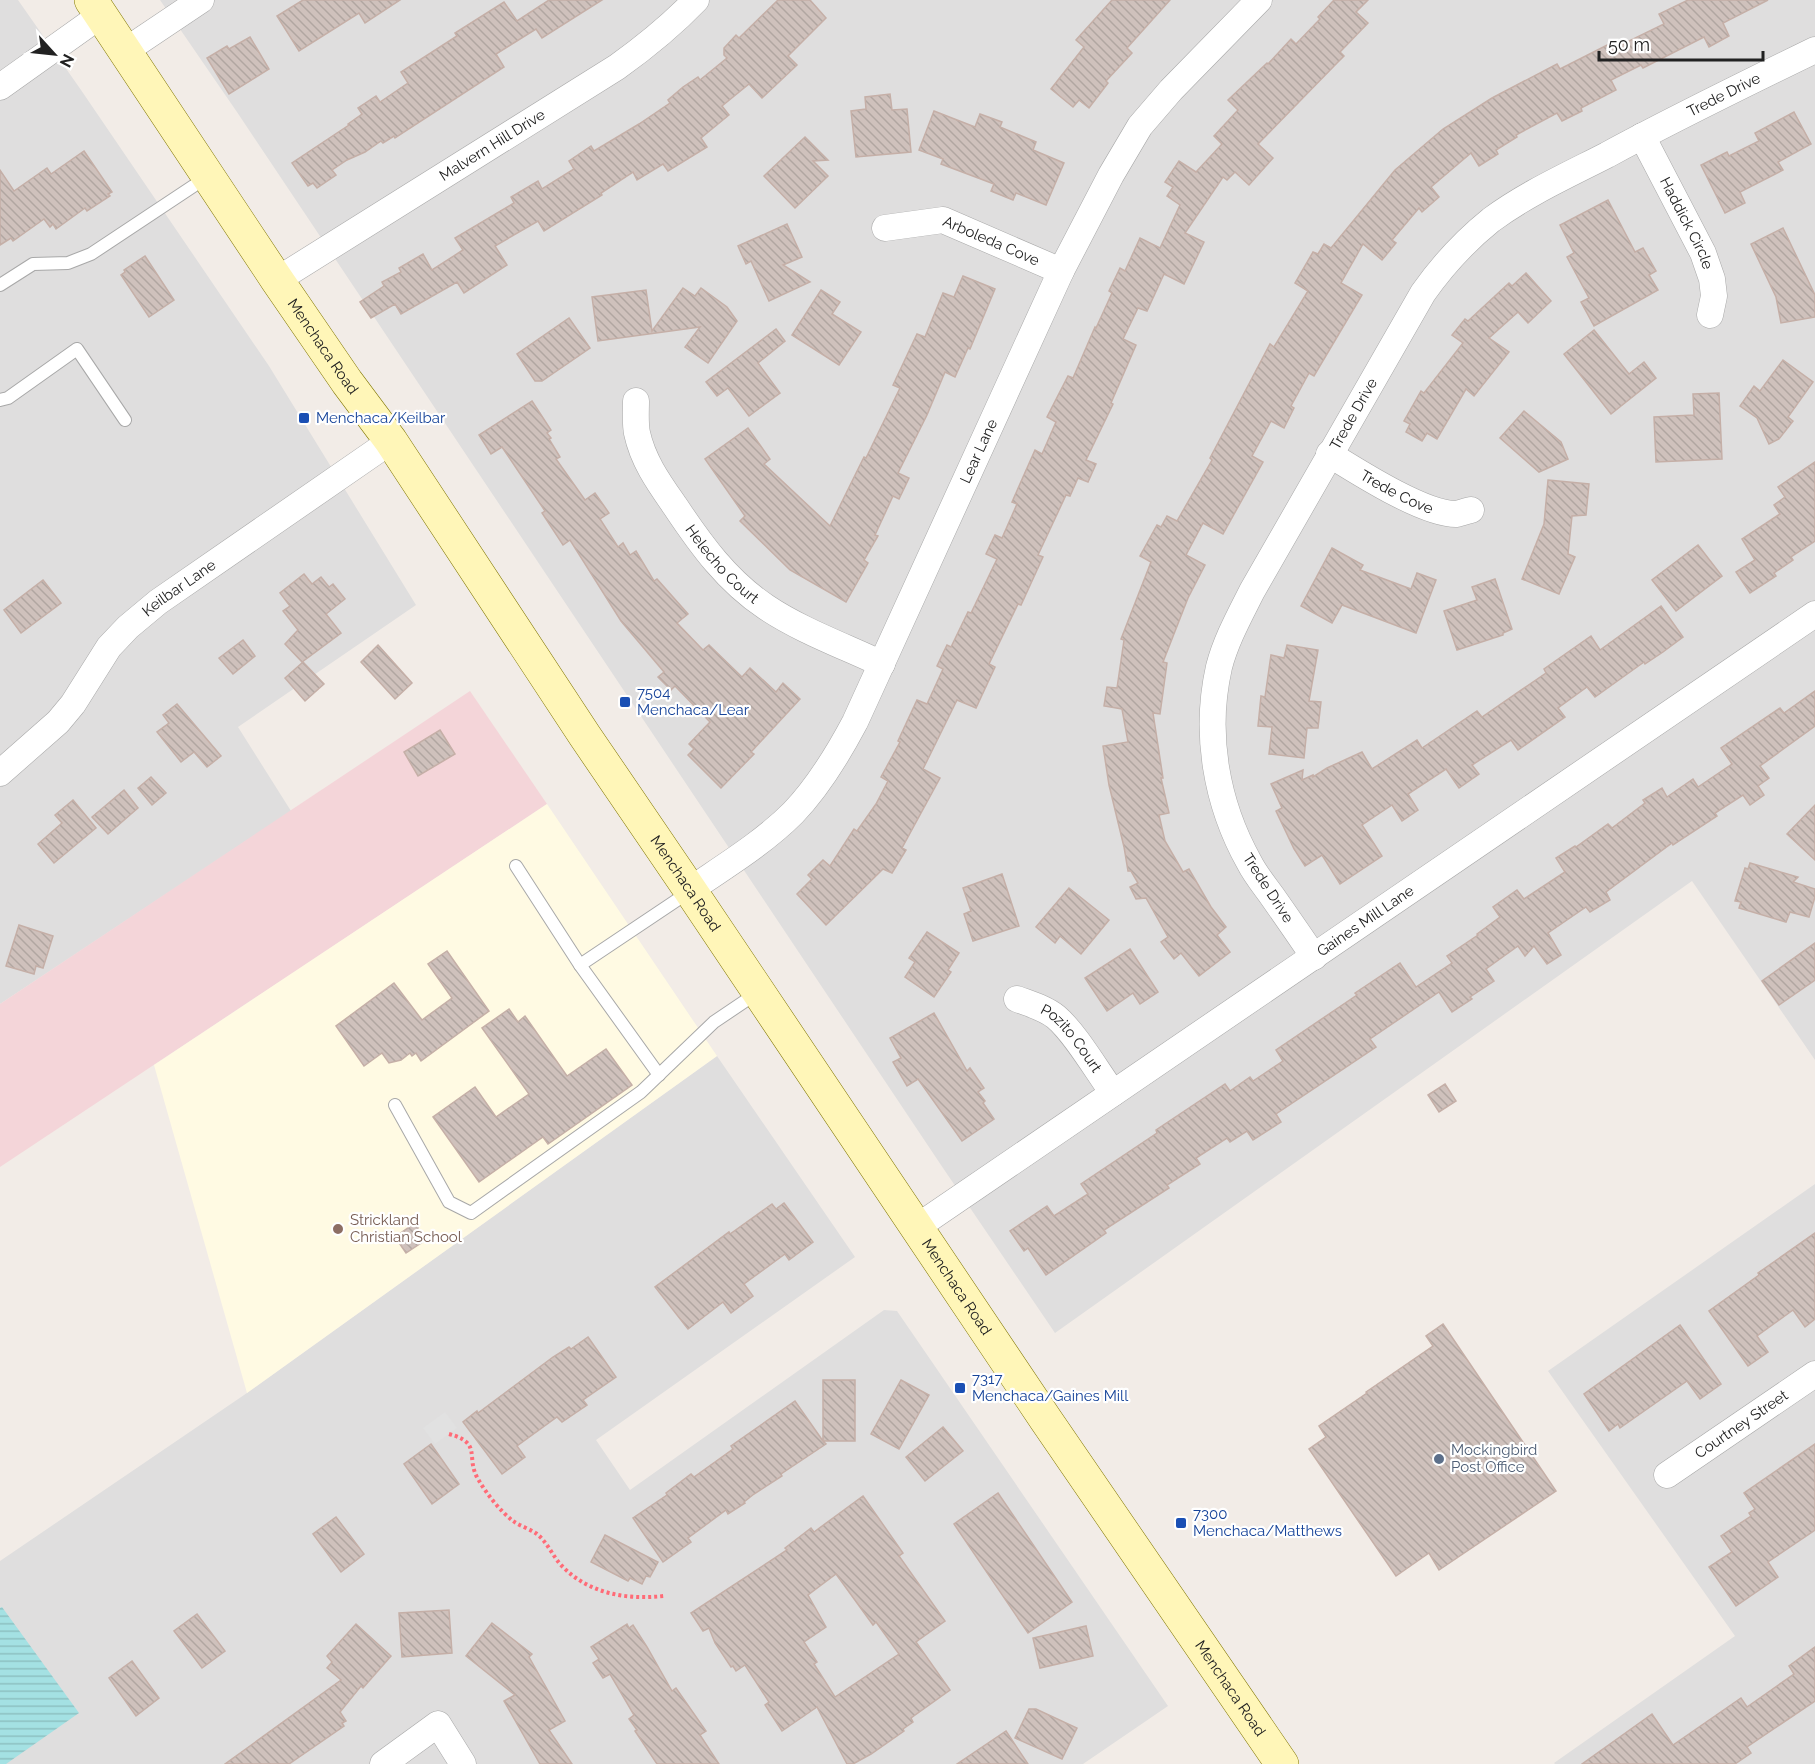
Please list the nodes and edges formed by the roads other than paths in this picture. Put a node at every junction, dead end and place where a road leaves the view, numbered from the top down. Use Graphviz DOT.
graph roads {
  1 [pos="201,0"];
  2 [pos="696,0"];
  3 [pos="1258,0"];
  4 [pos="96,8"];
  5 [pos="1815,50"];
  6 [pos="125,51"];
  7 [pos="0,87"];
  8 [pos="1642,136"];
  9 [pos="208,176"];
  10 [pos="885,228"];
  11 [pos="1061,271"];
  12 [pos="278,280"];
  13 [pos="0,285"];
  14 [pos="1710,315"];
  15 [pos="0,400"];
  16 [pos="636,401"];
  17 [pos="125,420"];
  18 [pos="390,441"];
  19 [pos="1329,454"];
  20 [pos="1471,510"];
  21 [pos="1815,615"];
  22 [pos="882,664"];
  23 [pos="0,773"];
  24 [pos="516,866"];
  25 [pos="690,890"];
  26 [pos="1314,957"];
  27 [pos="580,965"];
  28 [pos="758,992"];
  29 [pos="1017,999"];
  30 [pos="659,1075"];
  31 [pos="1113,1093"];
  32 [pos="395,1105"];
  33 [pos="917,1227"];
  34 [pos="1815,1374"];
  35 [pos="1667,1475"];
  36 [pos="383,1764"];
  37 [pos="463,1764"];
  38 [pos="1282,1764"];
  1 -- 6 [label="street"];
  2 -- 12 [label="street, Malvern Hill Drive"];
  3 -- 11 [label="street, Lear Lane"];
  4 -- 6 [label="main road, Menchaca Road"];
  4 -- 7 [label="street"];
  5 -- 8 [label="street, Trede Drive"];
  6 -- 9 [label="main road, Menchaca Road"];
  8 -- 14 [label="street, Haddick Circle"];
  8 -- 19 [label="street, Trede Drive"];
  9 -- 12 [label="main road, Menchaca Road"];
  9 -- 13 [label="lane"];
  10 -- 11 [label="street, Arboleda Cove"];
  11 -- 22 [label="street, Lear Lane"];
  12 -- 18 [label="main road, Menchaca Road"];
  15 -- 17 [label="lane"];
  16 -- 22 [label="street, Helecho Court"];
  18 -- 23 [label="street, Keilbar Lane"];
  18 -- 25 [label="main road, Menchaca Road"];
  19 -- 20 [label="street, Trede Cove"];
  19 -- 26 [label="street, Trede Drive"];
  21 -- 26 [label="street, Gaines Mill Lane"];
  22 -- 25 [label="street, Lear Lane"];
  24 -- 27 [label="lane"];
  25 -- 27 [label="lane"];
  25 -- 28 [label="main road, Menchaca Road"];
  26 -- 31 [label="street, Gaines Mill Lane"];
  27 -- 30 [label="lane"];
  28 -- 30 [label="lane"];
  28 -- 33 [label="main road, Menchaca Road"];
  29 -- 31 [label="street, Pozito Court"];
  30 -- 32 [label="lane"];
  31 -- 33 [label="street, Gaines Mill Lane"];
  33 -- 38 [label="main road, Menchaca Road"];
  34 -- 35 [label="street, Courtney Street"];
  36 -- 37 [label="street"];
}
